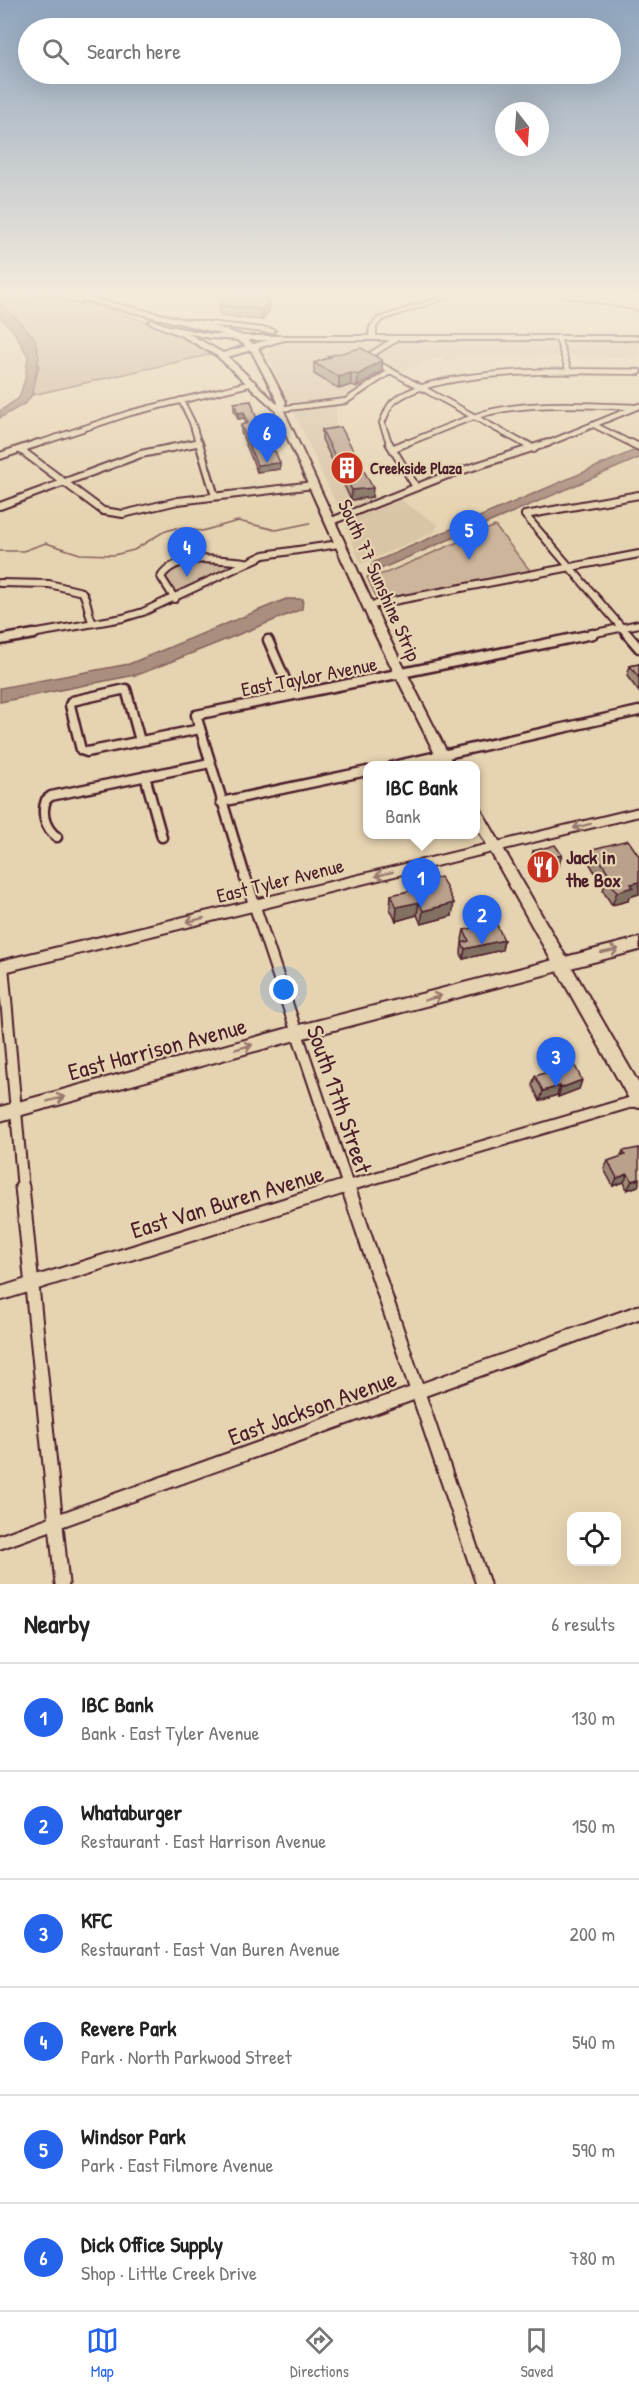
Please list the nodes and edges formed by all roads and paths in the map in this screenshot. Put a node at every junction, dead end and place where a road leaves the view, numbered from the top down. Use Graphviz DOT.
graph roads {
  1 [pos="238,369"];
  2 [pos="267,369"];
  3 [pos="268,369"];
  4 [pos="388,369"];
  5 [pos="568,369"];
  6 [pos="391,371"];
  7 [pos="569,372"];
  8 [pos="639,372"];
  9 [pos="271,377"];
  10 [pos="253,383"];
  11 [pos="423,388"];
  12 [pos="181,400"];
  13 [pos="638,407"];
  14 [pos="279,409"];
  15 [pos="476,418"];
  16 [pos="594,425"];
  17 [pos="198,443"];
  18 [pos="639,447"];
  19 [pos="394,448"];
  20 [pos="534,449"];
  21 [pos="21,450"];
  22 [pos="0,456"];
  23 [pos="66,483"];
  24 [pos="314,485"];
  25 [pos="416,487"];
  26 [pos="639,495"];
  27 [pos="215,496"];
  28 [pos="0,506"];
  29 [pos="525,515"];
  30 [pos="329,522"];
  31 [pos="339,544"];
  32 [pos="639,554"];
  33 [pos="248,562"];
  34 [pos="569,567"];
  35 [pos="0,583"];
  36 [pos="175,599"];
  37 [pos="367,606"];
  38 [pos="93,623"];
  39 [pos="639,624"];
  40 [pos="621,627"];
  41 [pos="0,640"];
  42 [pos="268,640"];
  43 [pos="639,648"];
  44 [pos="400,675"];
  45 [pos="292,695"];
  46 [pos="639,711"];
  47 [pos="196,715"];
  48 [pos="200,729"];
  49 [pos="140,741"];
  50 [pos="446,760"];
  51 [pos="210,763"];
  52 [pos="363,772"];
  53 [pos="145,777"];
  54 [pos="220,802"];
  55 [pos="639,812"];
  56 [pos="480,821"];
  57 [pos="57,837"];
  58 [pos="162,837"];
  59 [pos="495,847"];
  60 [pos="255,906"];
  61 [pos="639,944"];
  62 [pos="561,964"];
  63 [pos="1,967"];
  64 [pos="296,1033"];
  65 [pos="639,1100"];
  66 [pos="7,1112"];
  67 [pos="347,1186"];
  68 [pos="30,1284"];
  69 [pos="0,1294"];
  70 [pos="639,1312"];
  71 [pos="416,1393"];
  72 [pos="56,1523"];
  73 [pos="0,1542"];
  74 [pos="62,1584"];
  75 [pos="483,1584"];
  1 -- 10 [label="main road"];
  2 -- 9 [label="main road"];
  3 -- 9 [label="main road"];
  4 -- 6 [label="street"];
  5 -- 7 [label="street"];
  6 -- 11 [label="street"];
  6 -- 14 [label="street"];
  7 -- 8 [label="street"];
  7 -- 11 [label="street"];
  9 -- 10 [label="main road"];
  9 -- 14 [label="main road"];
  10 -- 12 [label="street"];
  10 -- 14 [label="main road"];
  11 -- 15 [label="street"];
  11 -- 19 [label="street"];
  12 -- 17 [label="street"];
  12 -- 21 [label="street"];
  13 -- 15 [label="street"];
  13 -- 16 [label="street"];
  14 -- 24 [label="main road, South 77 Sunshine Strip"];
  15 -- 19 [label="street"];
  15 -- 20 [label="street"];
  16 -- 18 [label="street"];
  16 -- 20 [label="street"];
  17 -- 23 [label="street"];
  17 -- 27 [label="street"];
  19 -- 25 [label="street"];
  20 -- 25 [label="street"];
  21 -- 22 [label="street"];
  21 -- 23 [label="street"];
  23 -- 27 [label="street"];
  23 -- 28 [label="street"];
  24 -- 27 [label="street"];
  24 -- 30 [label="main road, South 77 Sunshine Strip"];
  25 -- 30 [label="street"];
  26 -- 29 [label="street"];
  29 -- 34 [label="street"];
  30 -- 31 [label="main road, South 77 Sunshine Strip"];
  31 -- 33 [label="street"];
  31 -- 37 [label="main road, South 77 Sunshine Strip"];
  32 -- 34 [label="street"];
  33 -- 36 [label="street"];
  33 -- 36 [label="street"];
  34 -- 37 [label="street"];
  34 -- 40 [label="street"];
  35 -- 38 [label="street"];
  36 -- 38 [label="street"];
  37 -- 44 [label="main road, South 77 Sunshine Strip"];
  38 -- 41 [label="street"];
  39 -- 40 [label="street, East Taylor Avenue"];
  40 -- 43 [label="street"];
  40 -- 44 [label="street, East Taylor Avenue"];
  42 -- 45 [label="street"];
  44 -- 45 [label="street, East Taylor Avenue"];
  44 -- 50 [label="main road, South 77 Sunshine Strip"];
  45 -- 47 [label="street, East Taylor Avenue"];
  46 -- 50 [label="street"];
  47 -- 48 [label="street, South 17th Street"];
  48 -- 49 [label="street"];
  48 -- 51 [label="street, South 17th Street"];
  49 -- 49 [label="street"];
  51 -- 53 [label="street"];
  51 -- 54 [label="street, South 17th Street"];
  52 -- 54 [label="street"];
  53 -- 57 [label="street"];
  53 -- 58 [label="street"];
  54 -- 60 [label="street, South 17th Street"];
  55 -- 59 [label="main road, East Tyler Avenue, one-way"];
  56 -- 59 [label="main road"];
  59 -- 60 [label="main road, East Tyler Avenue, one-way"];
  59 -- 62 [label="main road"];
  60 -- 63 [label="main road, East Tyler Avenue, one-way"];
  60 -- 64 [label="street, South 17th Street"];
  62 -- 61 [label="main road, East Harrison Avenue, one-way"];
  64 -- 62 [label="main road, East Harrison Avenue, one-way"];
  62 -- 65 [label="main road"];
  63 -- 66 [label="street"];
  66 -- 64 [label="main road, East Harrison Avenue, one-way"];
  64 -- 67 [label="street, South 17th Street"];
  65 -- 67 [label="street, East Van Buren Avenue"];
  66 -- 68 [label="street"];
  67 -- 68 [label="street, East Van Buren Avenue"];
  67 -- 71 [label="street, South 17th Street"];
  68 -- 69 [label="street, East Van Buren Avenue"];
  68 -- 72 [label="street"];
  70 -- 71 [label="street, East Jackson Avenue"];
  71 -- 72 [label="street, East Jackson Avenue"];
  71 -- 75 [label="street, South 17th Street"];
  72 -- 73 [label="street, East Jackson Avenue"];
  72 -- 74 [label="street"];
}
